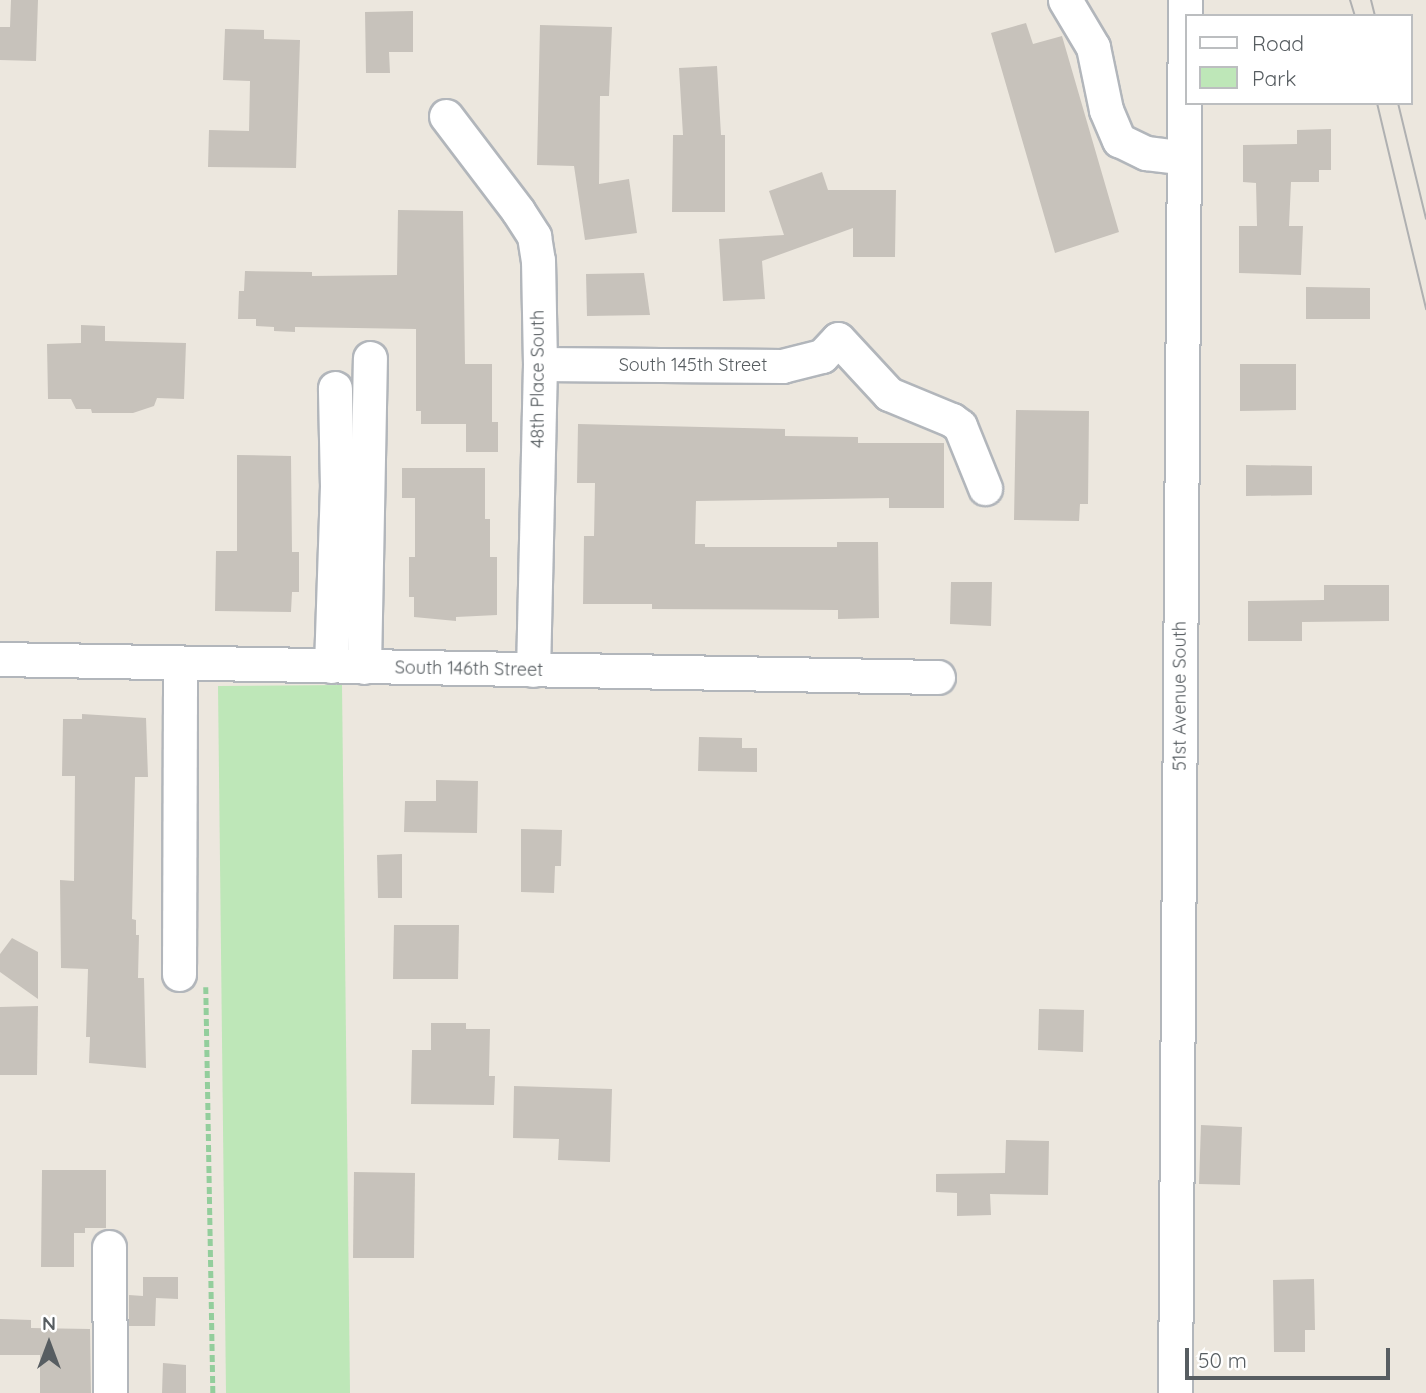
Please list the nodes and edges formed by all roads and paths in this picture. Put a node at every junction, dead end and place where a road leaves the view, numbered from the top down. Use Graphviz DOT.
graph roads {
  1 [pos="1065,0"];
  2 [pos="1184,105"];
  3 [pos="446,116"];
  4 [pos="1184,158"];
  5 [pos="370,358"];
  6 [pos="540,364"];
  7 [pos="335,388"];
  8 [pos="985,488"];
  9 [pos="0,659"];
  10 [pos="180,663"];
  11 [pos="331,666"];
  12 [pos="364,667"];
  13 [pos="533,670"];
  14 [pos="938,677"];
  15 [pos="193,977"];
  16 [pos="109,1247"];
  17 [pos="110,1393"];
  18 [pos="213,1393"];
  19 [pos="1175,1393"];
  1 -- 4 [label="street"];
  2 -- 4 [label="street, 51st Avenue South"];
  3 -- 6 [label="street, 48th Place South"];
  4 -- 19 [label="street, 51st Avenue South"];
  5 -- 12 [label="street"];
  6 -- 8 [label="street, South 145th Street"];
  6 -- 13 [label="street, 48th Place South"];
  7 -- 11 [label="street"];
  9 -- 10 [label="street, South 146th Street"];
  10 -- 11 [label="street, South 146th Street"];
  10 -- 15 [label="street"];
  11 -- 12 [label="street, South 146th Street"];
  12 -- 13 [label="street, South 146th Street"];
  13 -- 14 [label="street, South 146th Street"];
  15 -- 18 [label="path"];
  16 -- 17 [label="street"];
}
